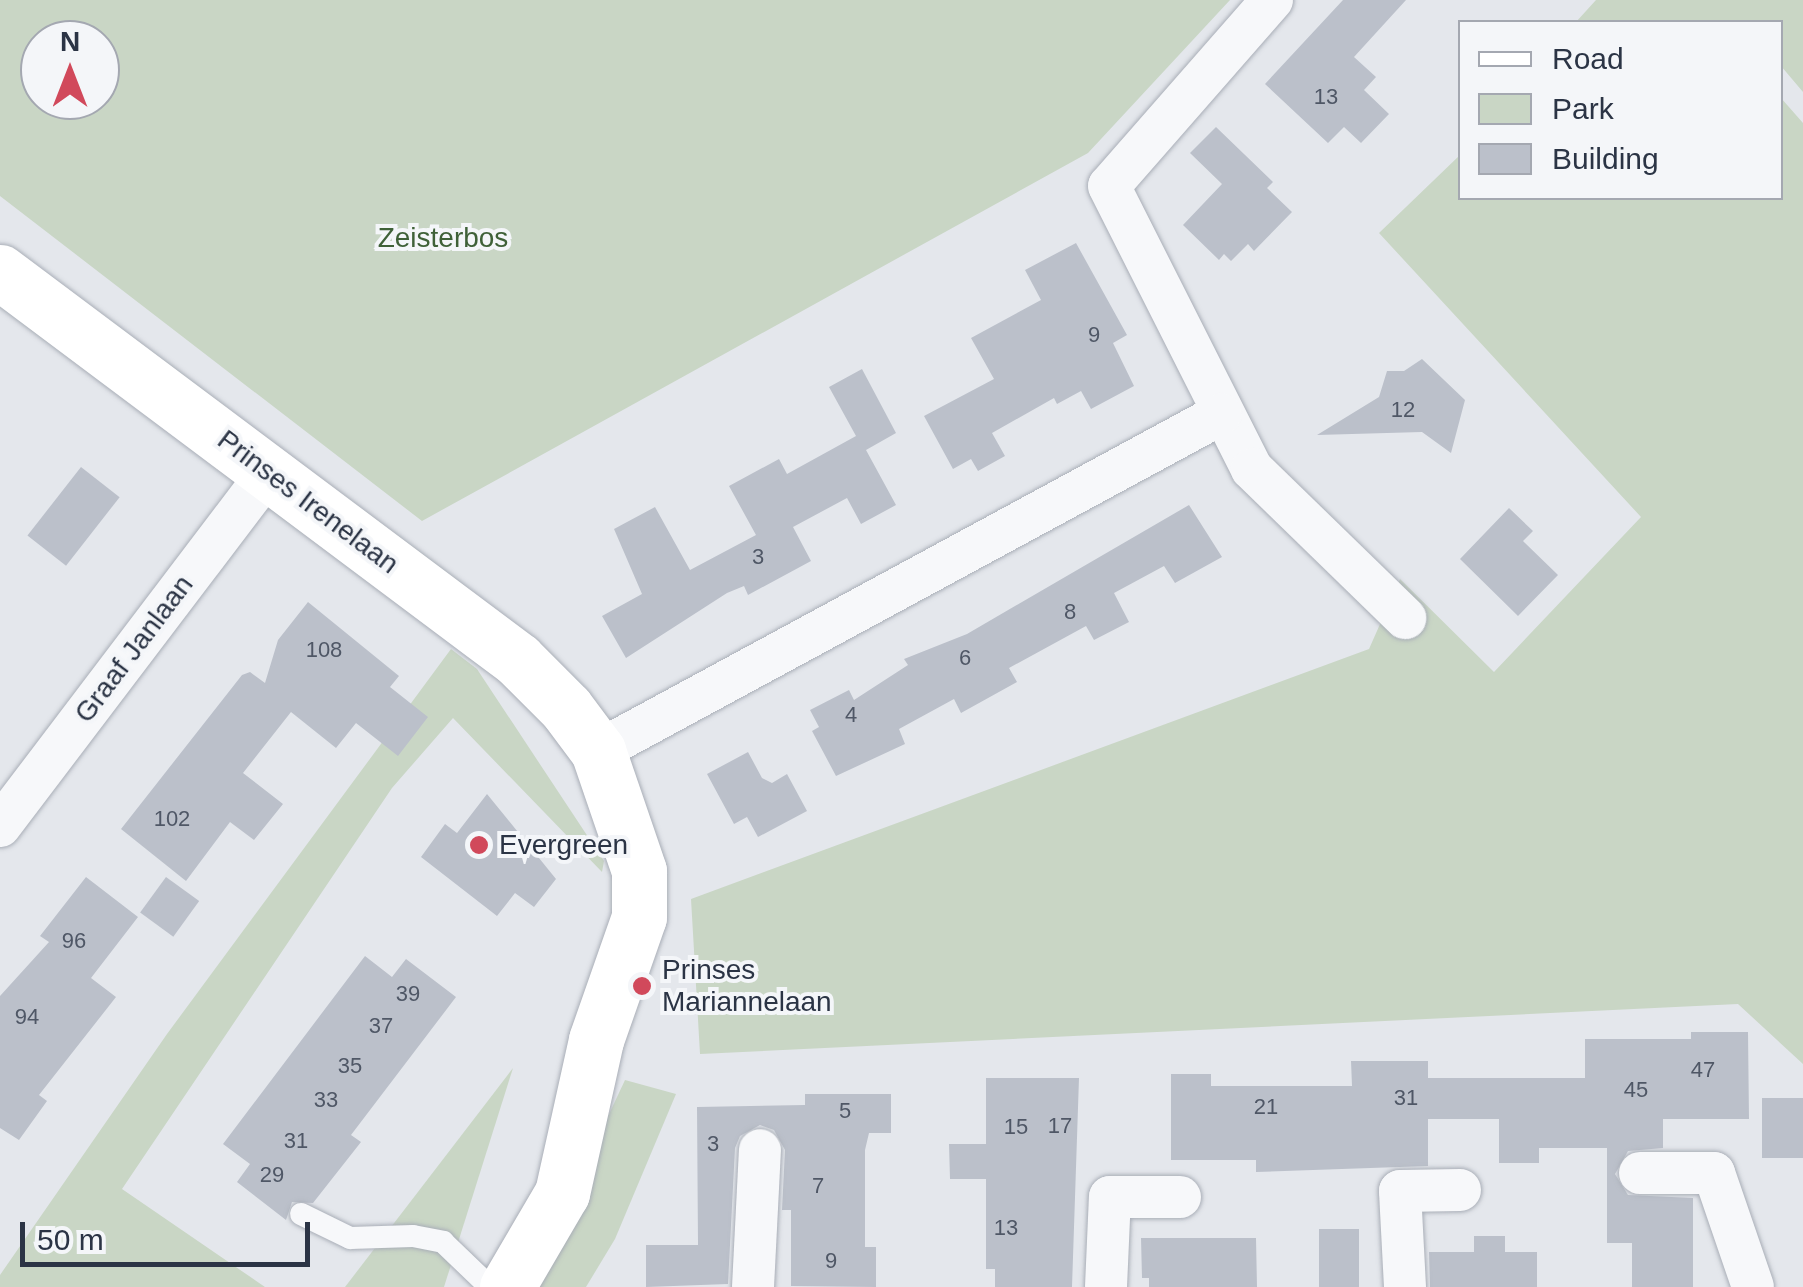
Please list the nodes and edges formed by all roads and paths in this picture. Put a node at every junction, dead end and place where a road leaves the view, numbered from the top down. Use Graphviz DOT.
graph roads {
  1 [pos="1272,0"];
  2 [pos="0,272"];
  3 [pos="1221,414"];
  4 [pos="268,472"];
  5 [pos="1405,618"];
  6 [pos="598,751"];
  7 [pos="0,826"];
  8 [pos="760,1150"];
  9 [pos="1640,1173"];
  10 [pos="1460,1190"];
  11 [pos="1180,1197"];
  12 [pos="301,1214"];
  13 [pos="490,1287"];
  14 [pos="507,1287"];
  15 [pos="753,1287"];
  16 [pos="1106,1287"];
  17 [pos="1405,1287"];
  18 [pos="1753,1287"];
  1 -- 3 [label="street"];
  2 -- 4 [label="street, Prinses Irenelaan"];
  3 -- 5 [label="street"];
  3 -- 6 [label="street"];
  4 -- 6 [label="street, Prinses Irenelaan"];
  4 -- 7 [label="street, Graaf Janlaan"];
  6 -- 14 [label="street, Prinses Irenelaan"];
  8 -- 15 [label="street"];
  9 -- 18 [label="street"];
  10 -- 17 [label="street"];
  11 -- 16 [label="street"];
  12 -- 13 [label="lane"];
}
